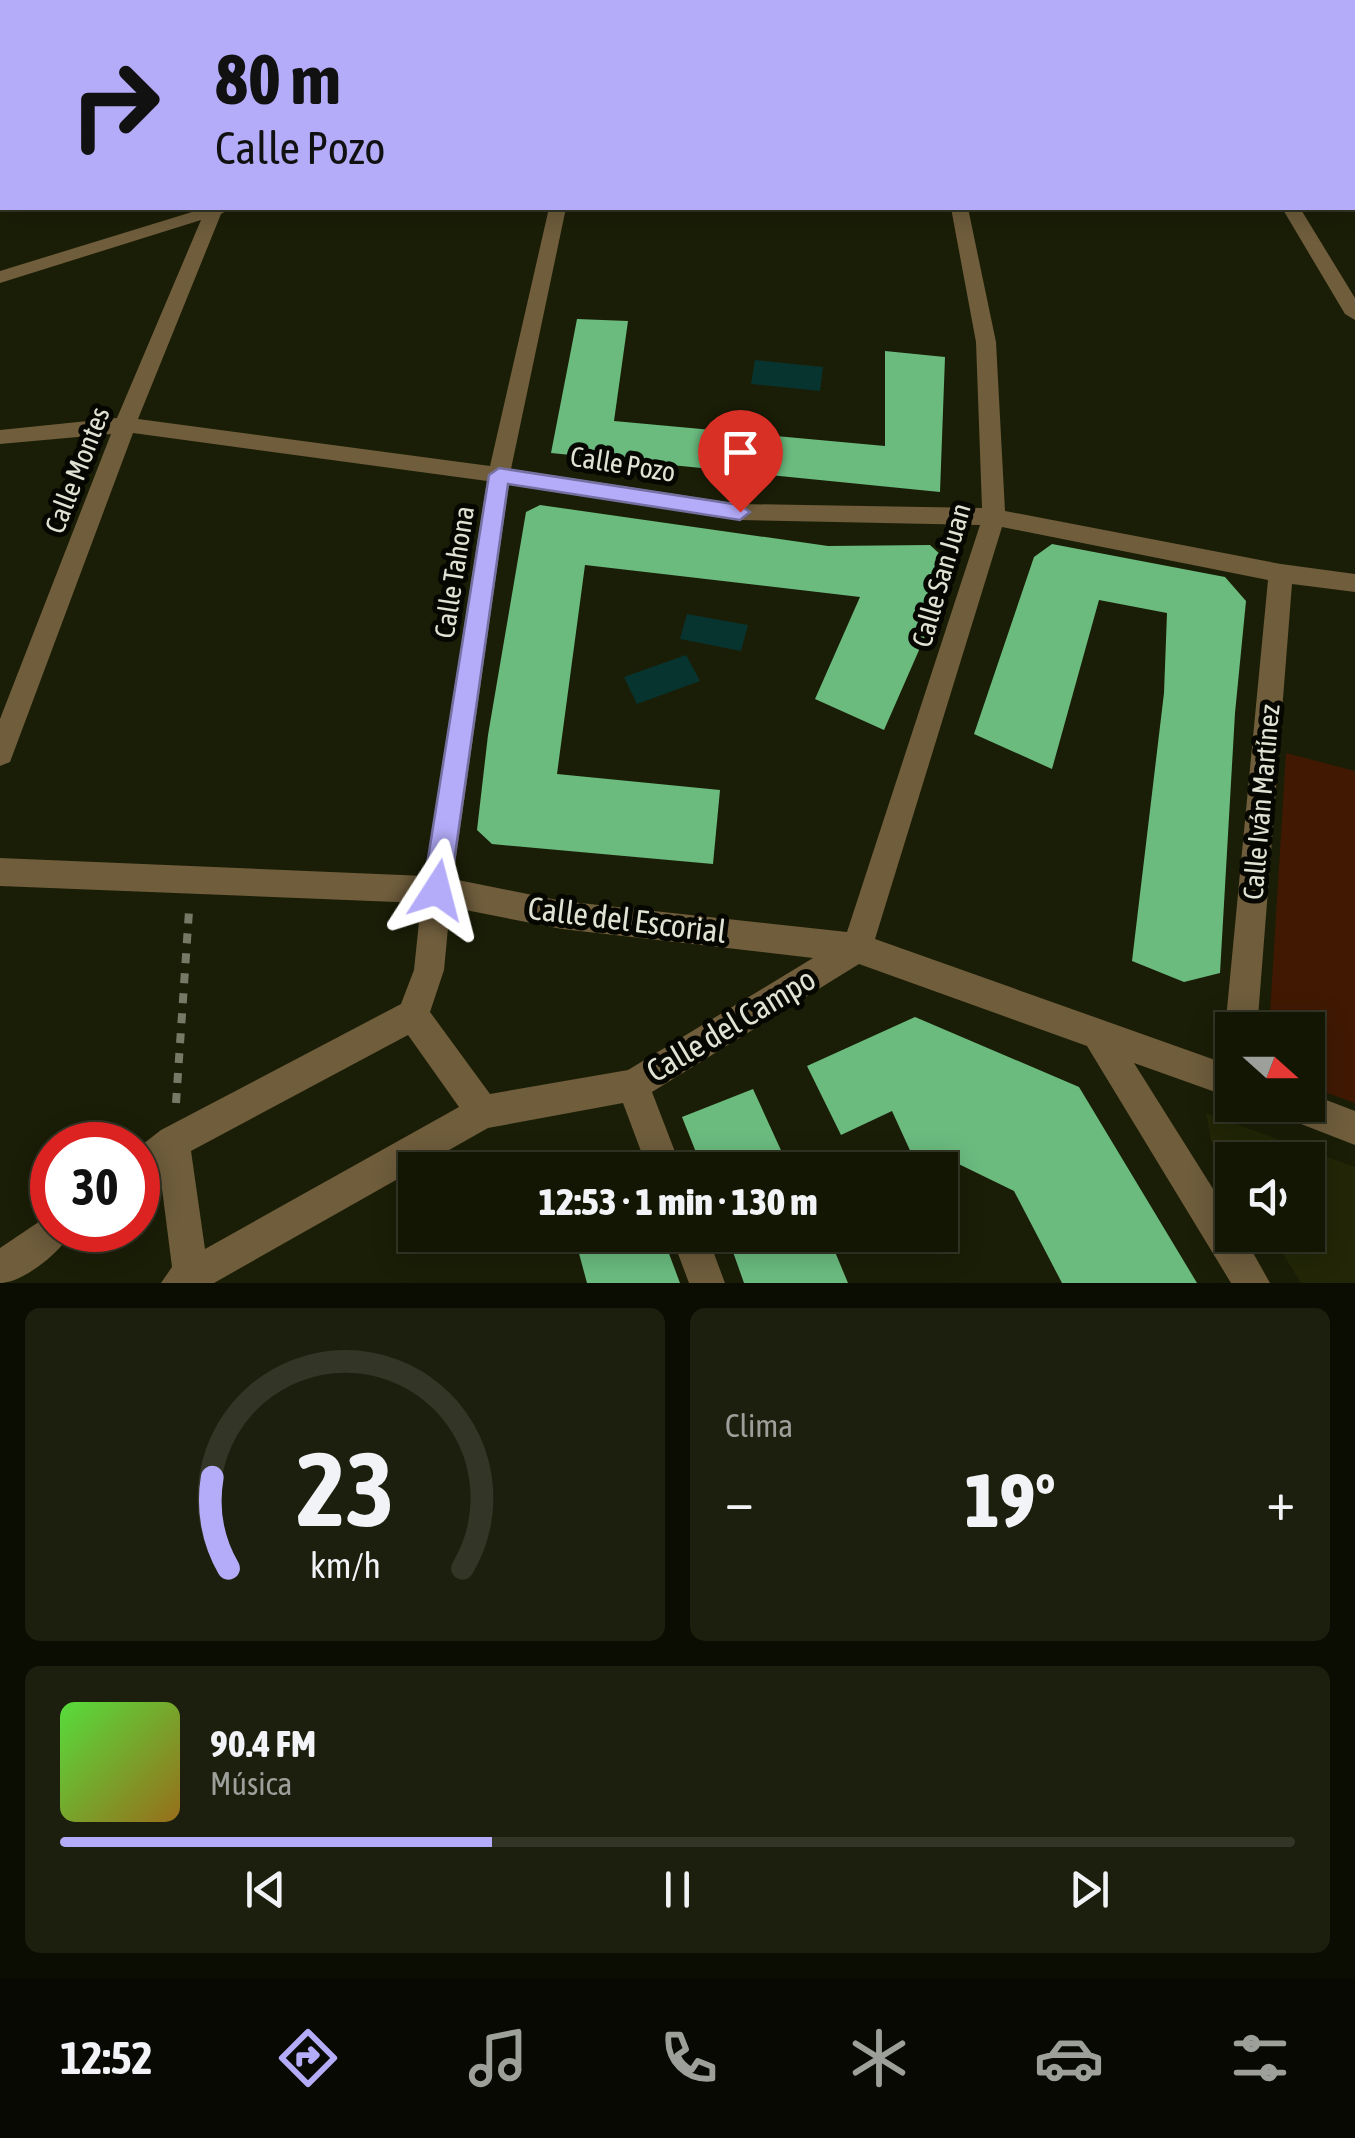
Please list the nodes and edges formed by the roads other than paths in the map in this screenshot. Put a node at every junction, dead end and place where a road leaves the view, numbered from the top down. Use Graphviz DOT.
graph roads {
  1 [pos="215,210"];
  2 [pos="218,210"];
  3 [pos="558,210"];
  4 [pos="960,210"];
  5 [pos="1291,210"];
  6 [pos="0,277"];
  7 [pos="1355,314"];
  8 [pos="126,425"];
  9 [pos="0,436"];
  10 [pos="499,475"];
  11 [pos="994,518"];
  12 [pos="1282,574"];
  13 [pos="1355,582"];
  14 [pos="0,754"];
  15 [pos="0,872"];
  16 [pos="437,890"];
  17 [pos="857,948"];
  18 [pos="1243,1012"];
  19 [pos="413,1015"];
  20 [pos="1096,1032"];
  21 [pos="1215,1076"];
  22 [pos="633,1084"];
  23 [pos="484,1112"];
  24 [pos="1325,1116"];
  25 [pos="1355,1128"];
  26 [pos="174,1142"];
  27 [pos="160,1152"];
  28 [pos="658,1152"];
  29 [pos="30,1248"];
  30 [pos="695,1252"];
  31 [pos="0,1270"];
  32 [pos="188,1280"];
  33 [pos="707,1283"];
  34 [pos="1252,1283"];
  1 -- 6 [label="street"];
  2 -- 8 [label="street, Calle Montes"];
  3 -- 10 [label="street, Calle Tahona"];
  4 -- 11 [label="street, Calle San Juan"];
  5 -- 7 [label="street"];
  8 -- 9 [label="street, Calle Pozo"];
  8 -- 10 [label="street, Calle Pozo"];
  8 -- 14 [label="street, Calle Montes"];
  10 -- 11 [label="street, Calle Pozo"];
  10 -- 16 [label="street, Calle Tahona"];
  11 -- 12 [label="street, Calle Pozo"];
  11 -- 17 [label="street, Calle San Juan"];
  12 -- 13 [label="street, Calle Pozo"];
  12 -- 18 [label="street, Calle Iván Martínez"];
  15 -- 16 [label="street, Calle del Escorial"];
  16 -- 17 [label="street, Calle del Escorial"];
  16 -- 19 [label="street"];
  17 -- 20 [label="street, Calle del Escorial"];
  17 -- 22 [label="street, Calle del Campo"];
  19 -- 23 [label="street"];
  19 -- 26 [label="street"];
  20 -- 21 [label="street, Calle del Escorial"];
  20 -- 34 [label="street"];
  22 -- 23 [label="street, Calle del Campo"];
  22 -- 28 [label="street"];
  23 -- 32 [label="street, Calle del Campo"];
  24 -- 25 [label="street"];
  26 -- 27 [label="street"];
  26 -- 32 [label="street"];
  29 -- 31 [label="street"];
  30 -- 33 [label="street"];
}
